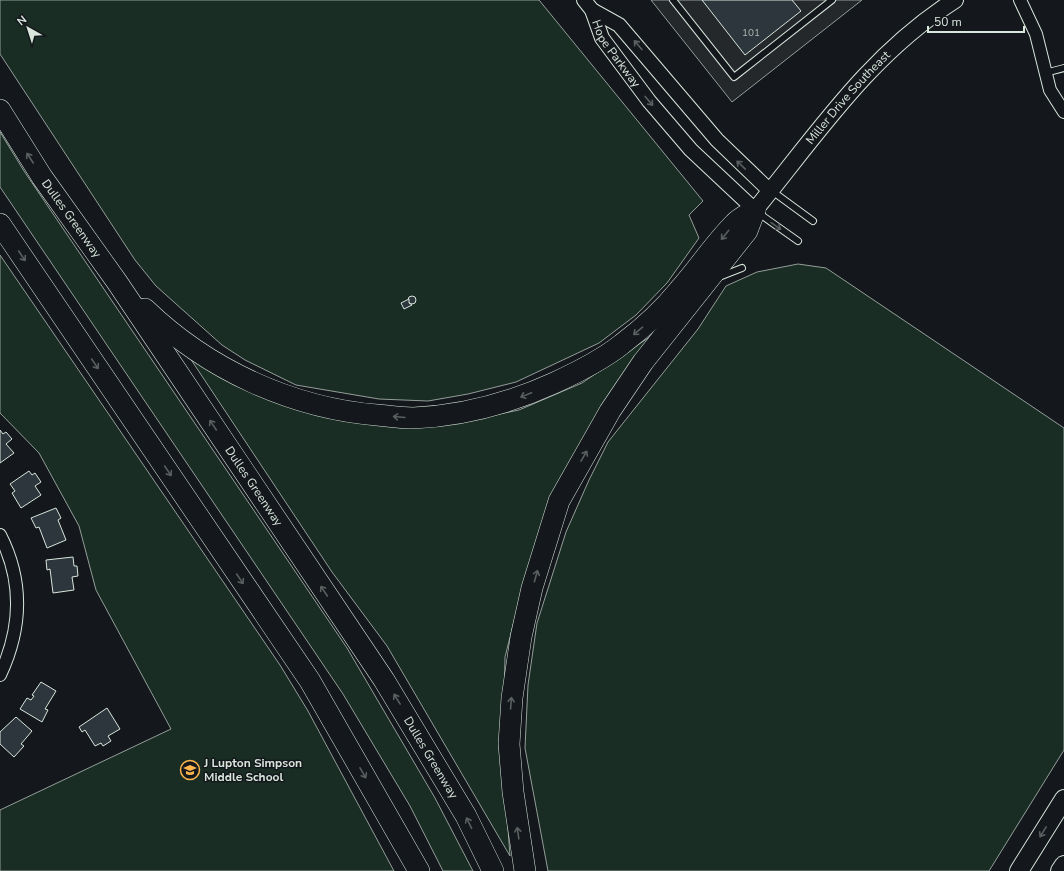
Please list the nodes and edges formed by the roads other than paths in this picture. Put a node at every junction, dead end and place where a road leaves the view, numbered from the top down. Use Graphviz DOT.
graph roads {
  1 [pos="673,0"];
  2 [pos="832,0"];
  3 [pos="955,0"];
  4 [pos="1020,0"];
  5 [pos="588,5"];
  6 [pos="1064,68"];
  7 [pos="1045,73"];
  8 [pos="0,110"];
  9 [pos="1064,112"];
  10 [pos="770,191"];
  11 [pos="755,210"];
  12 [pos="813,221"];
  13 [pos="0,224"];
  14 [pos="798,241"];
  15 [pos="742,268"];
  16 [pos="117,282"];
  17 [pos="701,288"];
  18 [pos="0,535"];
  19 [pos="0,675"];
  20 [pos="1064,799"];
  21 [pos="407,850"];
  22 [pos="1064,865"];
  23 [pos="416,871"];
  24 [pos="419,871"];
  25 [pos="493,871"];
  26 [pos="525,871"];
  27 [pos="1019,871"];
  28 [pos="1060,871"];
  1 -- 2 [label="lane"];
  3 -- 10 [label="main road, Miller Drive Southeast"];
  4 -- 7 [label="street"];
  10 -- 5 [label="street, Hope Parkway, one-way"];
  5 -- 11 [label="street, Hope Parkway, one-way"];
  6 -- 7 [label="lane"];
  7 -- 9 [label="street"];
  16 -- 8 [label="highway, Dulles Greenway, one-way"];
  10 -- 11 [label="main road, Miller Drive Southeast"];
  10 -- 12 [label="lane, Hope Parkway"];
  11 -- 14 [label="lane, Hope Parkway, one-way"];
  11 -- 16 [label="highway, one-way"];
  11 -- 17 [label="highway"];
  13 -- 21 [label="highway, one-way"];
  15 -- 17 [label="lane"];
  25 -- 16 [label="highway, Dulles Greenway, one-way"];
  26 -- 17 [label="highway, one-way"];
  18 -- 19 [label="street"];
  20 -- 27 [label="main road, one-way"];
  21 -- 23 [label="highway"];
  21 -- 24 [label="highway"];
  22 -- 28 [label="main road"];
}
